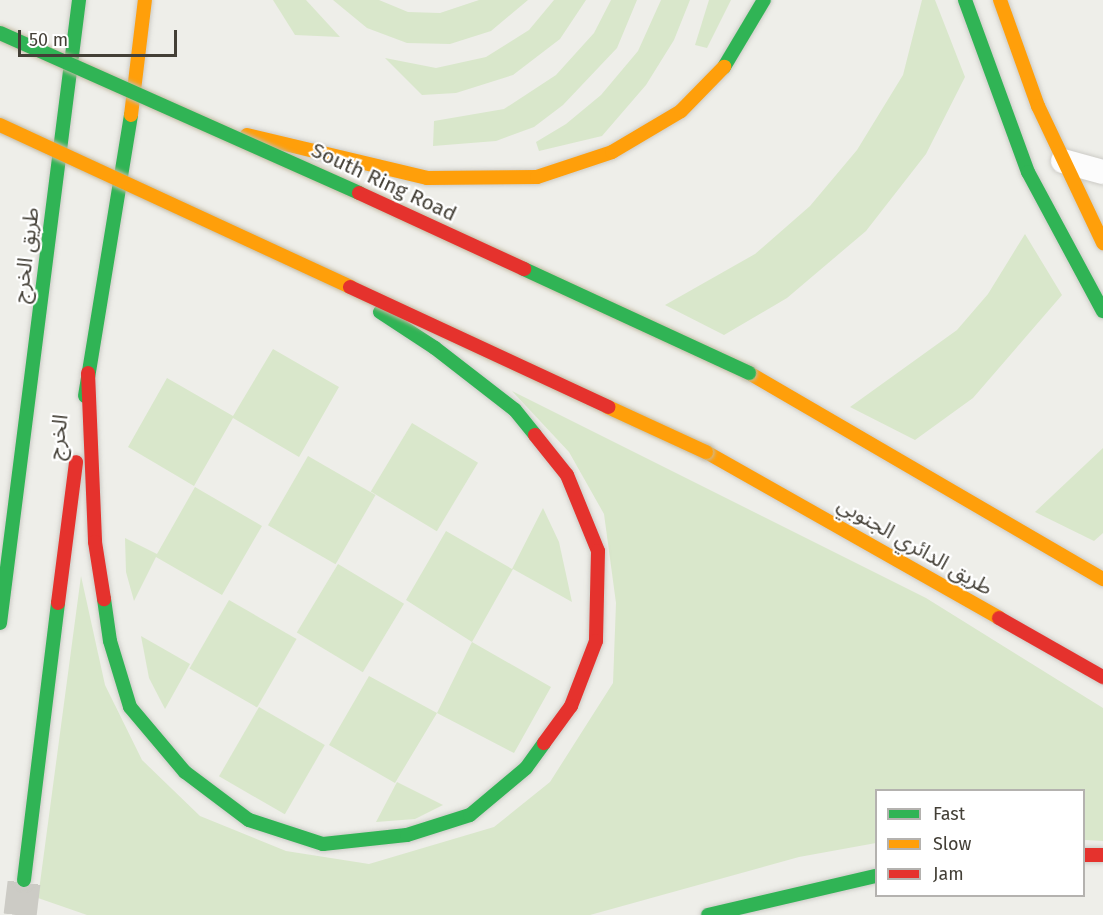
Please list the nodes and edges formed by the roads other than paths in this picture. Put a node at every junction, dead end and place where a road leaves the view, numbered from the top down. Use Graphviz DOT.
graph roads {
  1 [pos="80,0"];
  2 [pos="145,0"];
  3 [pos="764,0"];
  4 [pos="965,0"];
  5 [pos="1000,0"];
  6 [pos="0,33"];
  7 [pos="0,125"];
  8 [pos="219,129"];
  9 [pos="1063,161"];
  10 [pos="1103,172"];
  11 [pos="1103,243"];
  12 [pos="305,263"];
  13 [pos="1103,311"];
  14 [pos="88,373"];
  15 [pos="1103,579"];
  16 [pos="0,623"];
  17 [pos="1103,677"];
  18 [pos="1085,855"];
  19 [pos="1103,855"];
  20 [pos="875,876"];
  21 [pos="24,880"];
  22 [pos="708,915"];
  1 -- 16 [label="main road, طريق الخرج"];
  2 -- 14 [label="main road, الخرج"];
  3 -- 8 [label="main road, bridge"];
  4 -- 13 [label="main road"];
  5 -- 9 [label="main road"];
  6 -- 8 [label="main road, South Ring Road, bridge"];
  7 -- 12 [label="main road, bridge"];
  8 -- 15 [label="main road, South Ring Road, bridge"];
  9 -- 10 [label="street"];
  9 -- 11 [label="main road"];
  12 -- 14 [label="main road, bridge"];
  12 -- 17 [label="main road, طريق الدائري الجنوبي, bridge"];
  14 -- 21 [label="main road, الخرج"];
  18 -- 19 [label="main road"];
  20 -- 22 [label="main road"];
}
